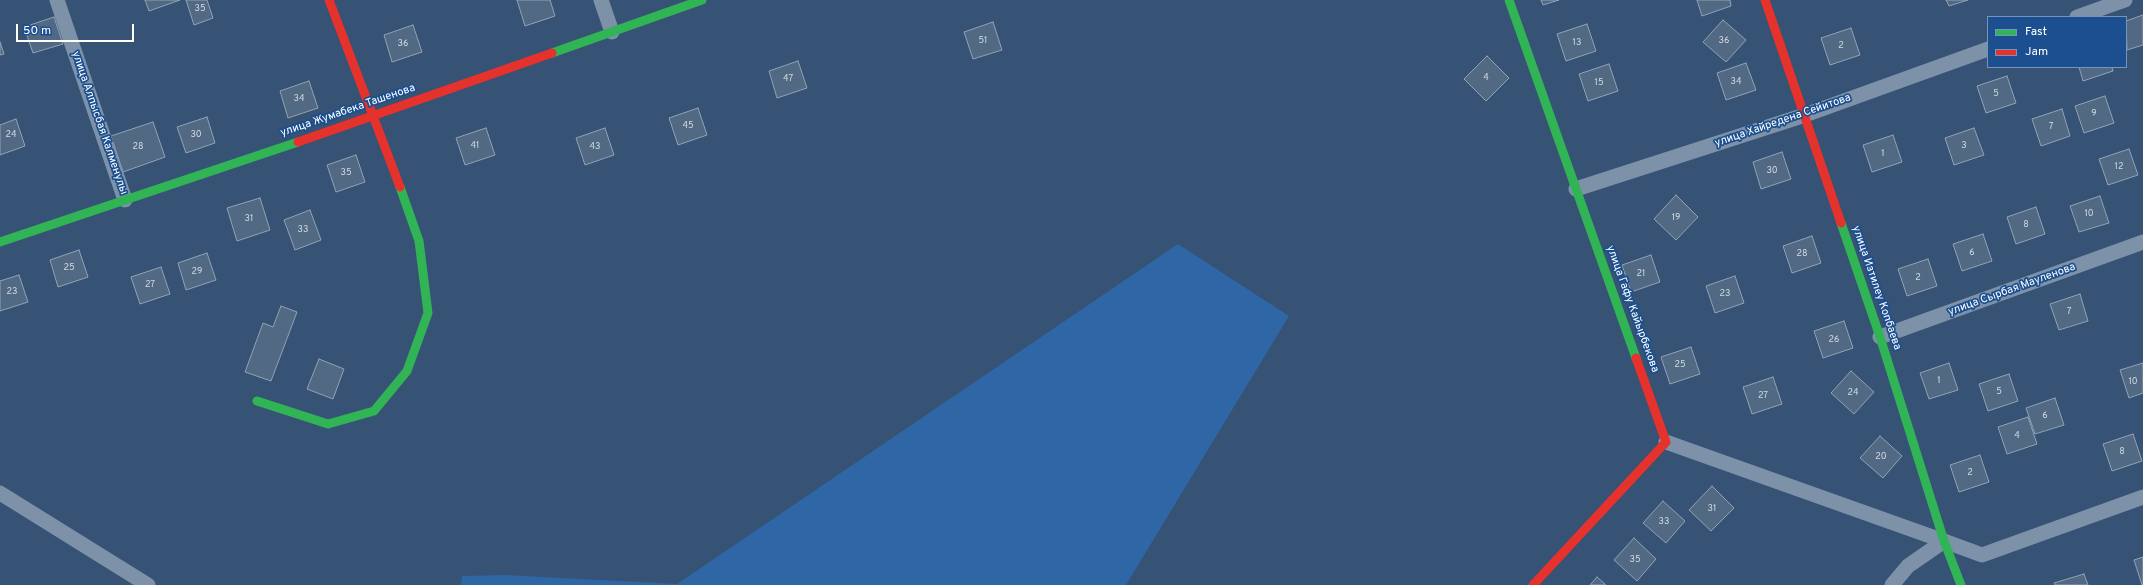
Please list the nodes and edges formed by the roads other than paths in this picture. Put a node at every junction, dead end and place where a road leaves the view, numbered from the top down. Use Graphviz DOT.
graph roads {
  1 [pos="57,0"];
  2 [pos="329,0"];
  3 [pos="601,0"];
  4 [pos="702,0"];
  5 [pos="1509,0"];
  6 [pos="1765,0"];
  7 [pos="2124,0"];
  8 [pos="2080,16"];
  9 [pos="612,32"];
  10 [pos="1987,49"];
  11 [pos="1805,115"];
  12 [pos="374,116"];
  13 [pos="1576,189"];
  14 [pos="125,200"];
  15 [pos="0,242"];
  16 [pos="2143,242"];
  17 [pos="1880,337"];
  18 [pos="257,401"];
  19 [pos="1666,442"];
  20 [pos="0,493"];
  21 [pos="2143,497"];
  22 [pos="1944,541"];
  23 [pos="148,585"];
  24 [pos="1533,585"];
  25 [pos="1892,585"];
  26 [pos="1961,585"];
  1 -- 14 [label="street, улица Алпысбая Калменулы"];
  2 -- 12 [label="street"];
  3 -- 9 [label="street"];
  4 -- 9 [label="street, улица Жумабека Ташенова"];
  5 -- 13 [label="street, улица Гафу Кайырбекова"];
  6 -- 11 [label="street, улица Изтилеу Копбаева"];
  7 -- 8 [label="street"];
  9 -- 12 [label="street, улица Жумабека Ташенова"];
  10 -- 11 [label="street, улица Хайредена Сейитова"];
  11 -- 13 [label="street, улица Хайредена Сейитова"];
  11 -- 17 [label="street, улица Изтилеу Копбаева"];
  12 -- 14 [label="street, улица Жумабека Ташенова"];
  12 -- 18 [label="street"];
  13 -- 19 [label="street, улица Гафу Кайырбекова"];
  14 -- 15 [label="street, улица Жумабека Ташенова"];
  16 -- 17 [label="street, улица Сырбая Мауленова"];
  17 -- 22 [label="street, улица Изтилеу Копбаева"];
  19 -- 22 [label="street"];
  19 -- 24 [label="street"];
  20 -- 23 [label="street"];
  21 -- 22 [label="street"];
  22 -- 25 [label="street"];
  22 -- 26 [label="street, улица Изтилеу Копбаева"];
}
